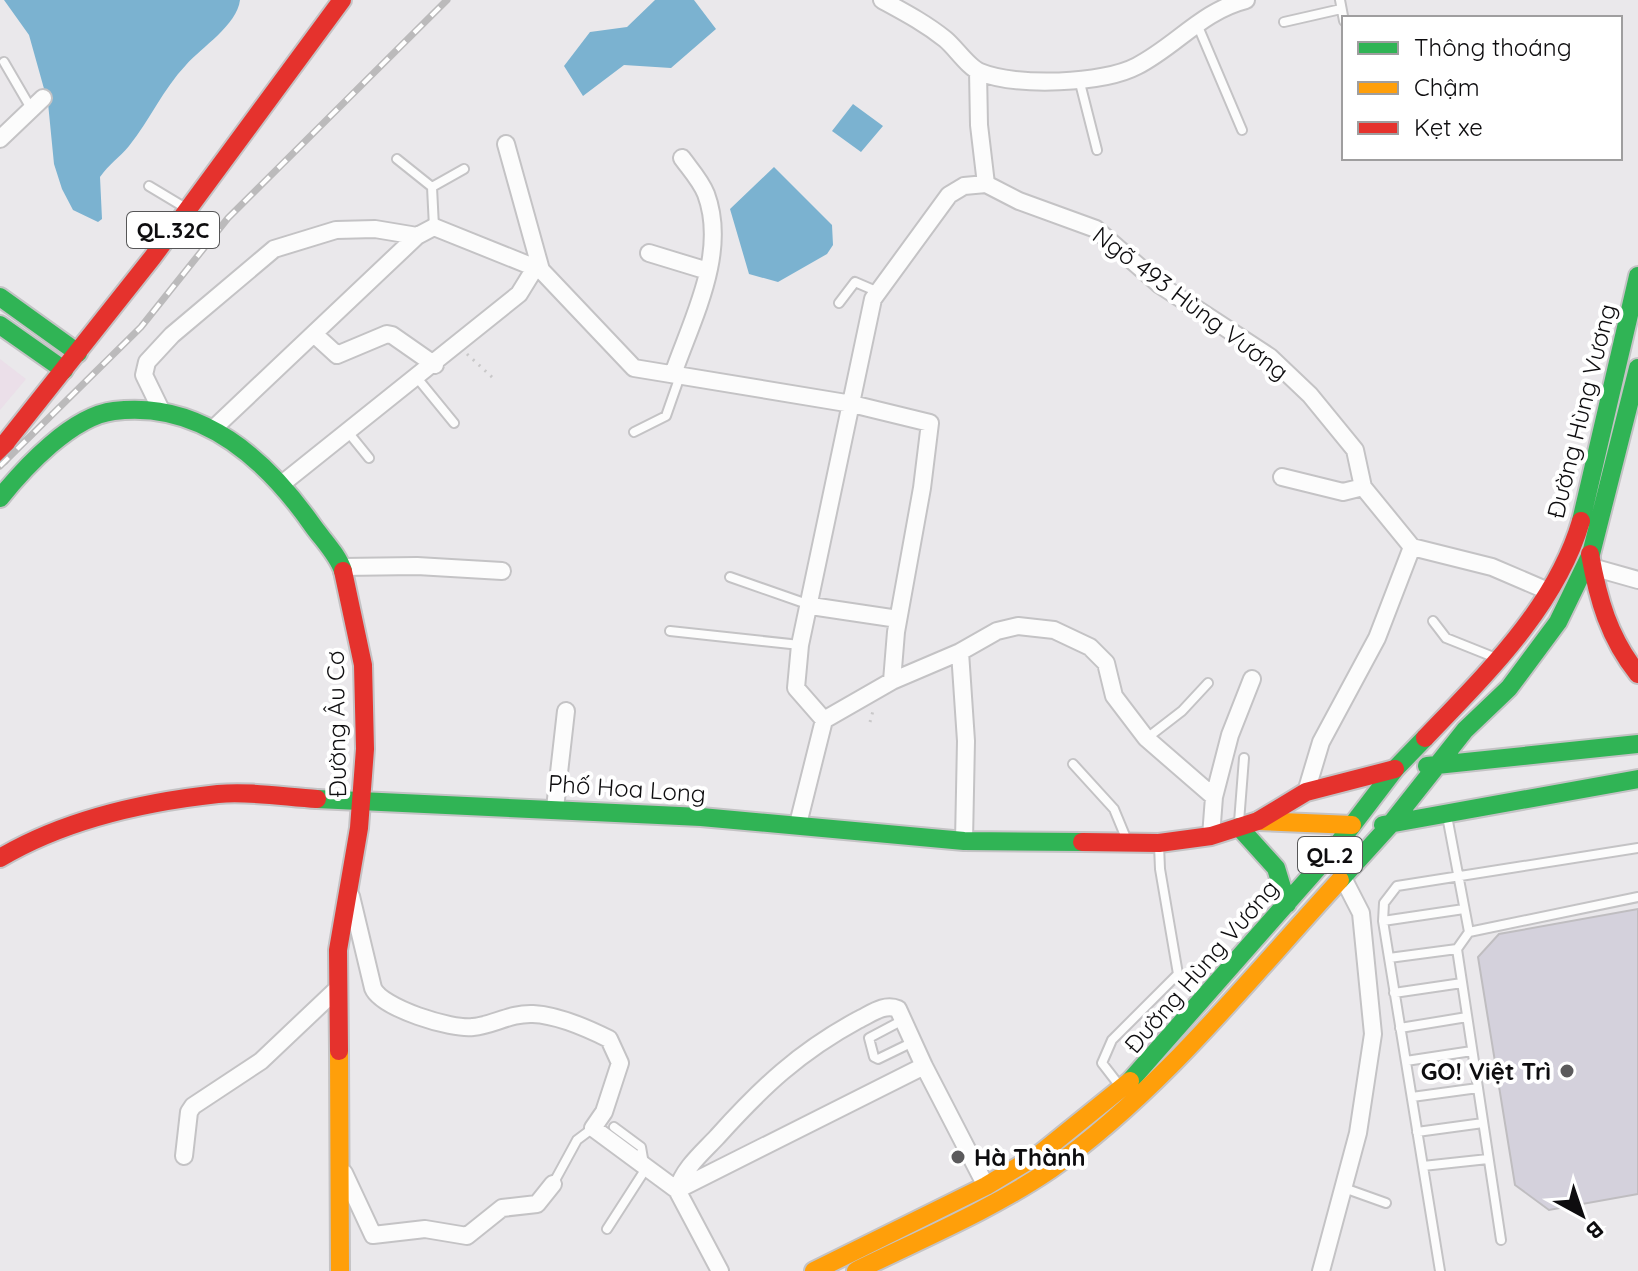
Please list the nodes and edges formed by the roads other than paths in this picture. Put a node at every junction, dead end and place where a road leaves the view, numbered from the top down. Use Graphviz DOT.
graph roads {
  1 [pos="342,0"];
  2 [pos="882,0"];
  3 [pos="1246,0"];
  4 [pos="1340,5"];
  5 [pos="1284,22"];
  6 [pos="1196,24"];
  7 [pos="4,62"];
  8 [pos="978,71"];
  9 [pos="1079,78"];
  10 [pos="38,104"];
  11 [pos="1242,130"];
  12 [pos="0,139"];
  13 [pos="506,144"];
  14 [pos="1097,150"];
  15 [pos="682,158"];
  16 [pos="397,159"];
  17 [pos="464,169"];
  18 [pos="986,184"];
  19 [pos="149,186"];
  20 [pos="432,187"];
  21 [pos="188,210"];
  22 [pos="434,227"];
  23 [pos="417,236"];
  24 [pos="649,253"];
  25 [pos="538,269"];
  26 [pos="708,271"];
  27 [pos="1638,276"];
  28 [pos="876,291"];
  29 [pos="0,297"];
  30 [pos="839,303"];
  31 [pos="0,325"];
  32 [pos="314,334"];
  33 [pos="78,353"];
  34 [pos="435,365"];
  35 [pos="1638,368"];
  36 [pos="64,370"];
  37 [pos="676,375"];
  38 [pos="418,379"];
  39 [pos="852,404"];
  40 [pos="162,412"];
  41 [pos="454,423"];
  42 [pos="212,430"];
  43 [pos="348,432"];
  44 [pos="634,432"];
  45 [pos="2,446"];
  46 [pos="369,458"];
  47 [pos="1282,477"];
  48 [pos="283,483"];
  49 [pos="1363,487"];
  50 [pos="0,498"];
  51 [pos="1412,547"];
  52 [pos="1570,547"];
  53 [pos="1591,560"];
  54 [pos="342,567"];
  55 [pos="502,571"];
  56 [pos="730,577"];
  57 [pos="1638,580"];
  58 [pos="1548,591"];
  59 [pos="811,606"];
  60 [pos="898,619"];
  61 [pos="1433,621"];
  62 [pos="670,631"];
  63 [pos="800,645"];
  64 [pos="960,652"];
  65 [pos="1500,660"];
  66 [pos="1638,674"];
  67 [pos="1252,679"];
  68 [pos="892,681"];
  69 [pos="1208,683"];
  70 [pos="566,711"];
  71 [pos="824,720"];
  72 [pos="1146,738"];
  73 [pos="1638,744"];
  74 [pos="1244,758"];
  75 [pos="1073,764"];
  76 [pos="1435,765"];
  77 [pos="1395,769"];
  78 [pos="1638,779"];
  79 [pos="1306,792"];
  80 [pos="1214,797"];
  81 [pos="362,799"];
  82 [pos="555,808"];
  83 [pos="1447,815"];
  84 [pos="1258,821"];
  85 [pos="798,824"];
  86 [pos="1352,825"];
  87 [pos="1389,826"];
  88 [pos="1239,827"];
  89 [pos="1211,836"];
  90 [pos="964,841"];
  91 [pos="1127,843"];
  92 [pos="1159,843"];
  93 [pos="1638,848"];
  94 [pos="0,858"];
  95 [pos="1342,876"];
  96 [pos="1458,876"];
  97 [pos="349,887"];
  98 [pos="1638,897"];
  99 [pos="1287,904"];
  100 [pos="1464,909"];
  101 [pos="1383,921"];
  102 [pos="1469,932"];
  103 [pos="1457,949"];
  104 [pos="1389,958"];
  105 [pos="1178,974"];
  106 [pos="1462,983"];
  107 [pos="337,989"];
  108 [pos="1394,993"];
  109 [pos="1207,997"];
  110 [pos="1467,1017"];
  111 [pos="903,1020"];
  112 [pos="1400,1028"];
  113 [pos="913,1042"];
  114 [pos="1472,1051"];
  115 [pos="1406,1061"];
  116 [pos="924,1066"];
  117 [pos="1478,1088"];
  118 [pos="1122,1089"];
  119 [pos="1412,1097"];
  120 [pos="1483,1123"];
  121 [pos="614,1127"];
  122 [pos="593,1128"];
  123 [pos="1417,1132"];
  124 [pos="184,1156"];
  125 [pos="339,1159"];
  126 [pos="1488,1159"];
  127 [pos="1423,1166"];
  128 [pos="645,1170"];
  129 [pos="553,1184"];
  130 [pos="986,1186"];
  131 [pos="1344,1188"];
  132 [pos="677,1190"];
  133 [pos="1386,1203"];
  134 [pos="607,1229"];
  135 [pos="1501,1240"];
  136 [pos="340,1271"];
  137 [pos="720,1271"];
  138 [pos="814,1271"];
  139 [pos="856,1271"];
  140 [pos="1321,1271"];
  141 [pos="1440,1271"];
  1 -- 21 [label="main road, QL.32C"];
  2 -- 8 [label="street"];
  3 -- 6 [label="street"];
  4 -- 5 [label="lane"];
  6 -- 9 [label="street"];
  6 -- 11 [label="lane"];
  7 -- 10 [label="lane"];
  8 -- 9 [label="street"];
  8 -- 18 [label="street"];
  9 -- 14 [label="lane"];
  10 -- 12 [label="street"];
  13 -- 25 [label="street"];
  15 -- 26 [label="street"];
  16 -- 20 [label="lane"];
  17 -- 20 [label="lane"];
  18 -- 28 [label="street"];
  18 -- 49 [label="street, Ngõ 493 Hùng Vương"];
  19 -- 21 [label="lane"];
  20 -- 22 [label="lane"];
  21 -- 33 [label="main road, QL.32C"];
  22 -- 23 [label="street"];
  22 -- 25 [label="street"];
  23 -- 32 [label="street"];
  23 -- 40 [label="street"];
  24 -- 26 [label="street"];
  25 -- 34 [label="street"];
  25 -- 37 [label="street"];
  26 -- 37 [label="street"];
  27 -- 52 [label="main road, Đường Hùng Vương / QL.2"];
  28 -- 30 [label="lane"];
  28 -- 39 [label="street"];
  29 -- 33 [label="main road"];
  31 -- 36 [label="main road"];
  32 -- 34 [label="street"];
  32 -- 42 [label="street"];
  33 -- 36 [label="main road, QL.32C"];
  34 -- 38 [label="street"];
  35 -- 53 [label="main road, Đường Hùng Vương / QL.2"];
  36 -- 45 [label="main road, QL.32C"];
  37 -- 39 [label="street"];
  37 -- 44 [label="lane"];
  38 -- 41 [label="lane"];
  38 -- 43 [label="street"];
  39 -- 59 [label="street"];
  39 -- 60 [label="street"];
  40 -- 42 [label="main road, Đường Âu Cơ"];
  40 -- 50 [label="main road, Đường Âu Cơ"];
  42 -- 48 [label="main road, Đường Âu Cơ"];
  43 -- 46 [label="lane"];
  43 -- 48 [label="street"];
  47 -- 49 [label="street"];
  48 -- 54 [label="main road, Đường Âu Cơ"];
  49 -- 51 [label="street, Ngõ 493 Hùng Vương"];
  51 -- 58 [label="street"];
  51 -- 79 [label="street"];
  52 -- 53 [label="main road"];
  52 -- 58 [label="main road, Đường Hùng Vương / QL.2"];
  53 -- 57 [label="street"];
  53 -- 66 [label="main road"];
  53 -- 76 [label="main road, Đường Hùng Vương / QL.2"];
  54 -- 55 [label="street"];
  54 -- 81 [label="main road, Đường Âu Cơ"];
  56 -- 59 [label="lane"];
  58 -- 65 [label="main road, Đường Hùng Vương / QL.2"];
  59 -- 60 [label="street"];
  59 -- 63 [label="street"];
  60 -- 68 [label="street"];
  61 -- 65 [label="lane"];
  62 -- 63 [label="lane"];
  63 -- 71 [label="street"];
  64 -- 68 [label="street"];
  64 -- 72 [label="street"];
  64 -- 90 [label="street"];
  65 -- 77 [label="main road, Đường Hùng Vương / QL.2"];
  67 -- 80 [label="street"];
  68 -- 71 [label="street"];
  69 -- 72 [label="lane"];
  70 -- 82 [label="street"];
  71 -- 85 [label="street"];
  72 -- 80 [label="street"];
  73 -- 76 [label="main road, Phố Hoa Long"];
  74 -- 88 [label="lane"];
  75 -- 91 [label="lane"];
  76 -- 77 [label="main road, Phố Hoa Long"];
  76 -- 87 [label="main road, Đường Hùng Vương / QL.2"];
  77 -- 79 [label="main road, Phố Hoa Long"];
  77 -- 86 [label="main road, Đường Hùng Vương / QL.2"];
  78 -- 83 [label="main road, Phố Hoa Long"];
  79 -- 84 [label="main road, Phố Hoa Long"];
  80 -- 89 [label="street"];
  81 -- 82 [label="main road, Phố Hoa Long"];
  81 -- 94 [label="main road, Phố Hoa Long"];
  81 -- 97 [label="main road, Đường Âu Cơ"];
  82 -- 85 [label="main road, Phố Hoa Long"];
  83 -- 87 [label="main road, Phố Hoa Long"];
  83 -- 96 [label="lane"];
  84 -- 86 [label="main road, Phố Hoa Long"];
  84 -- 88 [label="main road, Phố Hoa Long"];
  85 -- 90 [label="main road, Phố Hoa Long"];
  86 -- 87 [label="main road, Phố Hoa Long"];
  86 -- 99 [label="main road, Đường Hùng Vương / QL.2"];
  87 -- 95 [label="main road, Đường Hùng Vương / QL.2"];
  88 -- 89 [label="main road, Phố Hoa Long"];
  88 -- 99 [label="main road"];
  89 -- 92 [label="main road, Phố Hoa Long"];
  90 -- 91 [label="main road, Phố Hoa Long"];
  91 -- 92 [label="main road, Phố Hoa Long"];
  92 -- 105 [label="lane"];
  93 -- 96 [label="lane"];
  95 -- 131 [label="street"];
  95 -- 139 [label="main road, Đường Hùng Vương / QL.2"];
  96 -- 100 [label="lane"];
  96 -- 101 [label="lane"];
  97 -- 107 [label="main road, Đường Âu Cơ"];
  97 -- 122 [label="street"];
  98 -- 102 [label="lane"];
  99 -- 109 [label="main road, Đường Hùng Vương / QL.2"];
  100 -- 101 [label="lane"];
  100 -- 102 [label="lane"];
  101 -- 104 [label="lane"];
  102 -- 103 [label="lane"];
  103 -- 104 [label="lane"];
  103 -- 106 [label="lane"];
  104 -- 108 [label="lane"];
  105 -- 109 [label="lane"];
  105 -- 118 [label="lane"];
  106 -- 108 [label="lane"];
  106 -- 110 [label="lane"];
  107 -- 124 [label="street"];
  107 -- 125 [label="main road, Đường Âu Cơ"];
  108 -- 112 [label="lane"];
  109 -- 118 [label="main road, Đường Hùng Vương / QL.2"];
  110 -- 112 [label="lane"];
  110 -- 114 [label="lane"];
  111 -- 113 [label="street"];
  111 -- 113 [label="lane"];
  111 -- 132 [label="street"];
  112 -- 115 [label="lane"];
  113 -- 116 [label="street"];
  114 -- 115 [label="lane"];
  114 -- 117 [label="lane"];
  115 -- 119 [label="lane"];
  116 -- 130 [label="street"];
  116 -- 132 [label="street"];
  117 -- 119 [label="lane"];
  117 -- 120 [label="lane"];
  118 -- 130 [label="main road, Đường Hùng Vương / QL.2"];
  119 -- 123 [label="lane"];
  120 -- 123 [label="lane"];
  120 -- 126 [label="lane"];
  121 -- 128 [label="lane"];
  122 -- 128 [label="street"];
  122 -- 129 [label="lane"];
  123 -- 127 [label="lane"];
  125 -- 129 [label="street"];
  125 -- 136 [label="main road, Đường Âu Cơ"];
  126 -- 127 [label="lane"];
  126 -- 135 [label="lane"];
  127 -- 141 [label="lane"];
  128 -- 132 [label="street"];
  128 -- 134 [label="lane"];
  130 -- 138 [label="main road, Đường Hùng Vương / QL.2"];
  131 -- 133 [label="lane"];
  131 -- 140 [label="street"];
  132 -- 137 [label="street"];
}
